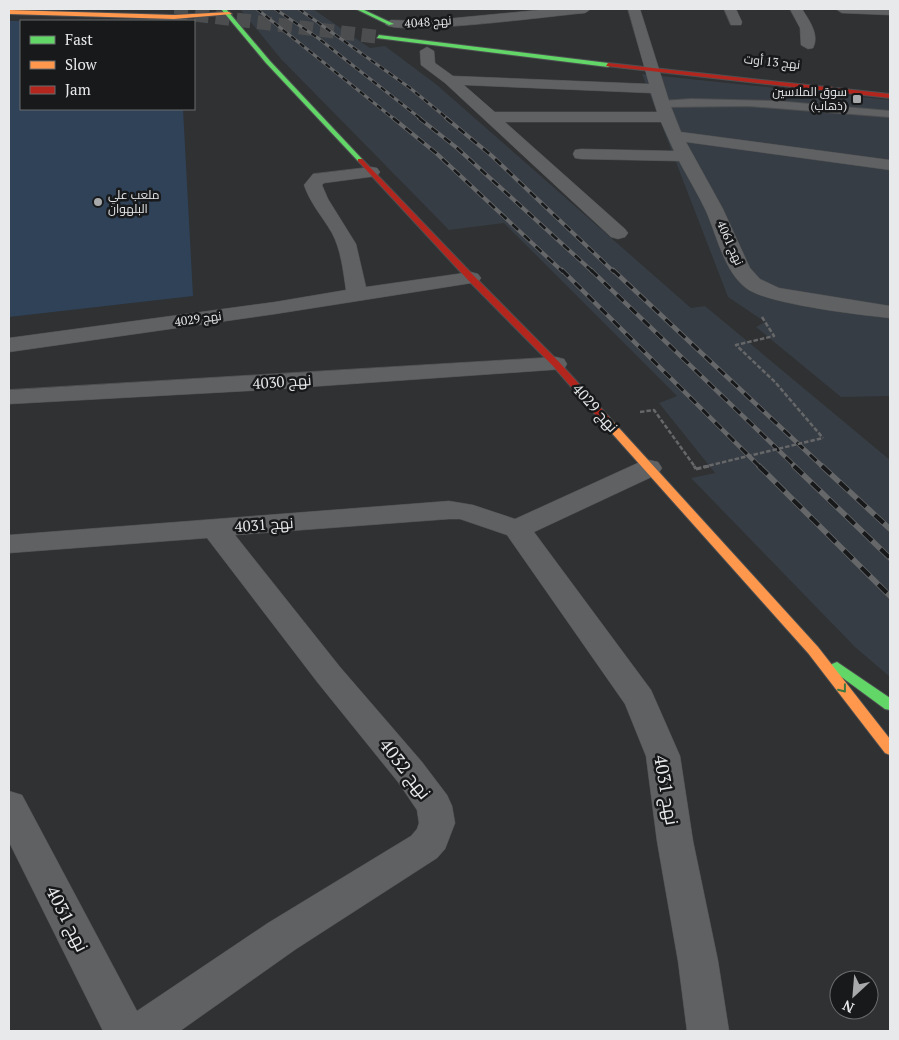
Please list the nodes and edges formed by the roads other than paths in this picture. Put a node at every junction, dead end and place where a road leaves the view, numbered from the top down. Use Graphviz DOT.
graph roads {
  1 [pos="143,9"];
  2 [pos="358,9"];
  3 [pos="454,9"];
  4 [pos="580,9"];
  5 [pos="634,9"];
  6 [pos="730,9"];
  7 [pos="796,9"];
  8 [pos="842,9"];
  9 [pos="226,11"];
  10 [pos="890,11"];
  11 [pos="9,12"];
  12 [pos="174,12"];
  13 [pos="466,19"];
  14 [pos="736,22"];
  15 [pos="383,31"];
  16 [pos="808,45"];
  17 [pos="427,51"];
  18 [pos="450,80"];
  19 [pos="890,88"];
  20 [pos="658,89"];
  21 [pos="890,96"];
  22 [pos="890,114"];
  23 [pos="492,117"];
  24 [pos="675,136"];
  25 [pos="581,154"];
  26 [pos="684,156"];
  27 [pos="890,165"];
  28 [pos="372,172"];
  29 [pos="618,233"];
  30 [pos="471,278"];
  31 [pos="353,295"];
  32 [pos="890,312"];
  33 [pos="9,345"];
  34 [pos="556,364"];
  35 [pos="9,397"];
  36 [pos="649,468"];
  37 [pos="215,529"];
  38 [pos="517,529"];
  39 [pos="9,544"];
  40 [pos="813,650"];
  41 [pos="890,705"];
  42 [pos="890,749"];
  43 [pos="9,806"];
  44 [pos="125,1031"];
  45 [pos="145,1031"];
  46 [pos="708,1031"];
  1 -- 12 [label="street"];
  2 -- 15 [label="street"];
  3 -- 13 [label="street"];
  4 -- 13 [label="street, نهج 4048"];
  5 -- 20 [label="street, نهج 4061"];
  6 -- 14 [label="street"];
  7 -- 16 [label="street"];
  8 -- 10 [label="street"];
  9 -- 11 [label="street"];
  9 -- 28 [label="street, نهج 4029"];
  13 -- 15 [label="street, نهج 4048"];
  15 -- 20 [label="street"];
  17 -- 18 [label="street"];
  18 -- 20 [label="street"];
  18 -- 23 [label="street"];
  19 -- 20 [label="street, نهج 13 أوت"];
  20 -- 21 [label="street, نهج 13 أوت"];
  20 -- 22 [label="lane"];
  20 -- 23 [label="street"];
  20 -- 24 [label="street, نهج 4061"];
  23 -- 29 [label="street"];
  24 -- 26 [label="street, نهج 4061"];
  24 -- 27 [label="street"];
  25 -- 26 [label="street"];
  26 -- 32 [label="street, نهج 4061"];
  28 -- 30 [label="street, نهج 4029"];
  28 -- 31 [label="street"];
  30 -- 31 [label="street, نهج 4029"];
  30 -- 34 [label="street, نهج 4029"];
  31 -- 33 [label="street, نهج 4029"];
  34 -- 35 [label="street, نهج 4030"];
  34 -- 36 [label="street, نهج 4029"];
  36 -- 38 [label="street"];
  36 -- 40 [label="street, نهج 4029"];
  37 -- 38 [label="street, نهج 4031"];
  37 -- 39 [label="street, نهج 4031"];
  37 -- 45 [label="street, نهج 4032"];
  38 -- 46 [label="street, نهج 4031"];
  40 -- 41 [label="street"];
  40 -- 42 [label="street, one-way"];
  43 -- 44 [label="street, نهج 4031"];
}
